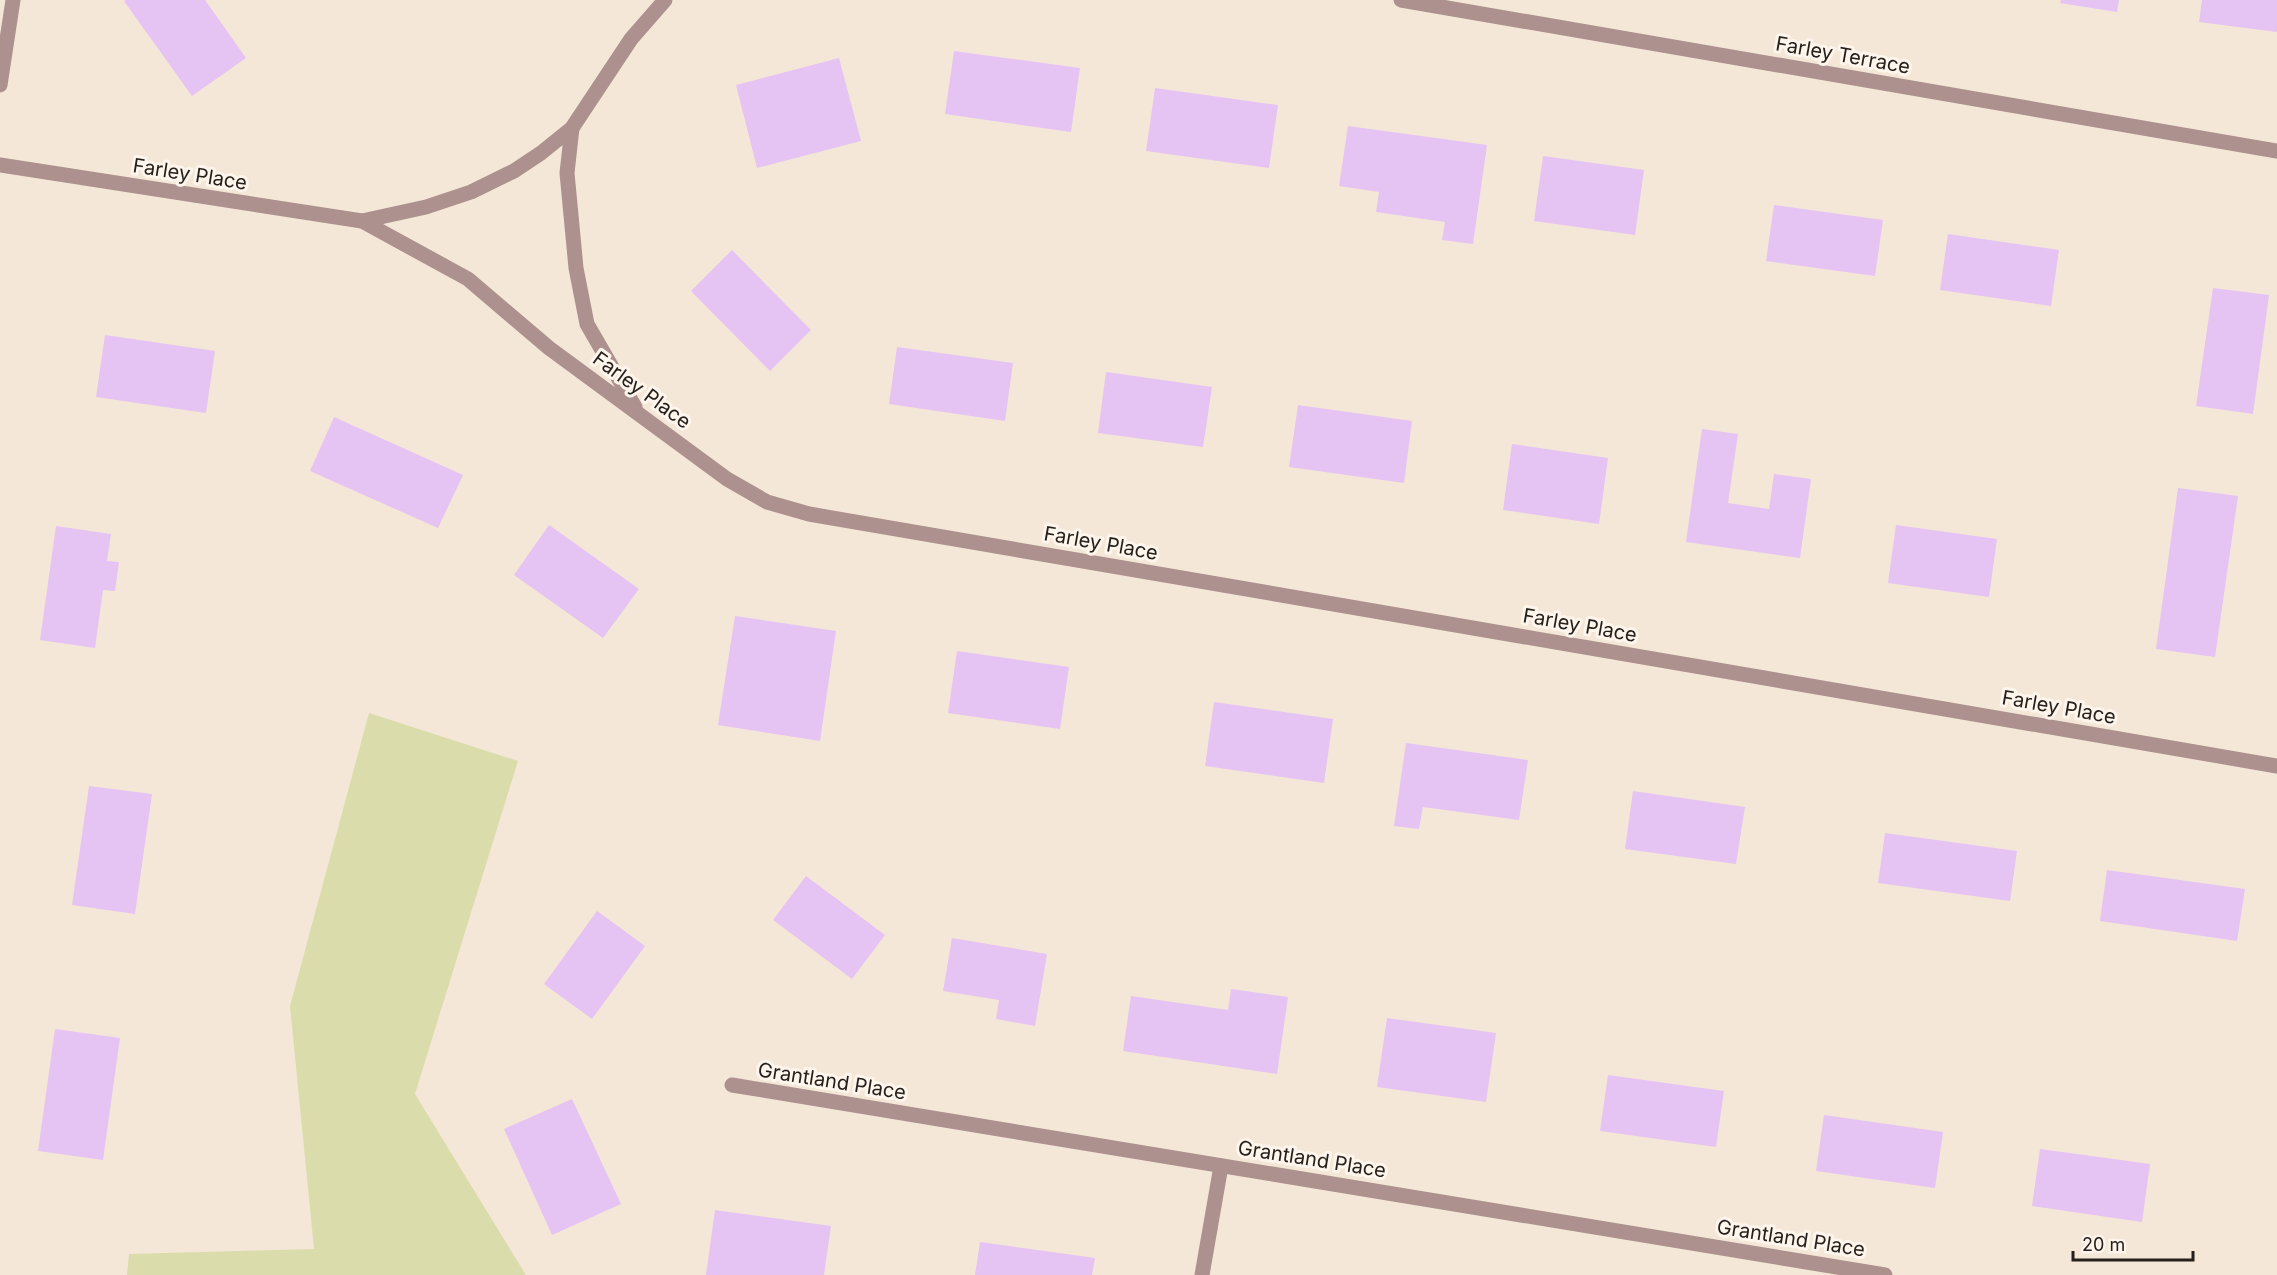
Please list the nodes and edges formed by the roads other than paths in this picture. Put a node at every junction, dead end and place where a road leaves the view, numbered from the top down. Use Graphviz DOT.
graph roads {
  1 [pos="13,0"];
  2 [pos="665,0"];
  3 [pos="1401,0"];
  4 [pos="0,85"];
  5 [pos="572,128"];
  6 [pos="2277,151"];
  7 [pos="0,165"];
  8 [pos="362,221"];
  9 [pos="638,413"];
  10 [pos="2277,766"];
  11 [pos="732,1085"];
  12 [pos="1221,1166"];
  13 [pos="1202,1275"];
  14 [pos="1885,1275"];
  1 -- 4 [label="street"];
  2 -- 5 [label="street"];
  3 -- 6 [label="street, Farley Terrace"];
  5 -- 8 [label="street"];
  5 -- 9 [label="street"];
  7 -- 8 [label="street, Farley Place"];
  8 -- 9 [label="street, Farley Place"];
  9 -- 10 [label="street, Farley Place"];
  11 -- 12 [label="street, Grantland Place"];
  12 -- 13 [label="street"];
  12 -- 14 [label="street, Grantland Place"];
}
